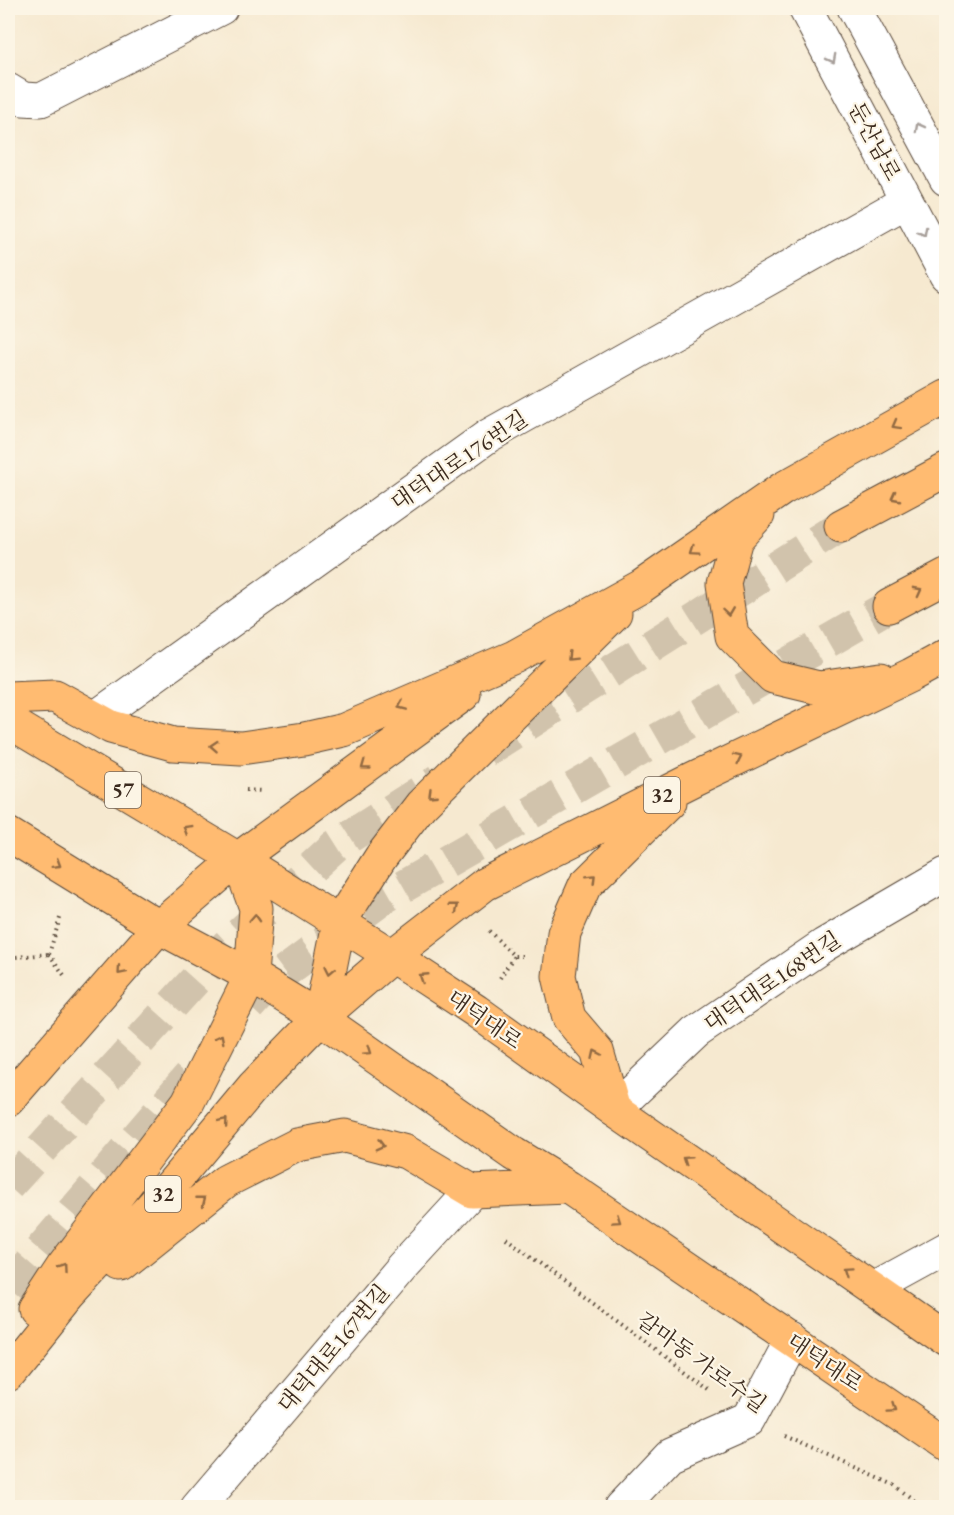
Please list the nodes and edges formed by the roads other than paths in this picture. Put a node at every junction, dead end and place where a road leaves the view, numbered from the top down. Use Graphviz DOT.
graph roads {
  1 [pos="221,8"];
  2 [pos="805,8"];
  3 [pos="854,8"];
  4 [pos="8,90"];
  5 [pos="946,179"];
  6 [pos="907,201"];
  7 [pos="946,275"];
  8 [pos="946,396"];
  9 [pos="946,470"];
  10 [pos="782,489"];
  11 [pos="841,526"];
  12 [pos="946,576"];
  13 [pos="642,586"];
  14 [pos="890,606"];
  15 [pos="946,656"];
  16 [pos="514,657"];
  17 [pos="911,675"];
  18 [pos="8,698"];
  19 [pos="96,718"];
  20 [pos="8,721"];
  21 [pos="694,779"];
  22 [pos="8,834"];
  23 [pos="238,860"];
  24 [pos="946,874"];
  25 [pos="339,923"];
  26 [pos="159,927"];
  27 [pos="392,956"];
  28 [pos="251,976"];
  29 [pos="320,1018"];
  30 [pos="8,1100"];
  31 [pos="614,1110"];
  32 [pos="568,1187"];
  33 [pos="472,1191"];
  34 [pos="946,1249"];
  35 [pos="873,1289"];
  36 [pos="70,1296"];
  37 [pos="792,1339"];
  38 [pos="946,1340"];
  39 [pos="8,1351"];
  40 [pos="8,1372"];
  41 [pos="946,1445"];
  42 [pos="197,1508"];
  43 [pos="620,1508"];
  1 -- 4 [label="street"];
  2 -- 6 [label="street, 둔산남로, one-way"];
  5 -- 3 [label="street, 둔산남로, one-way"];
  6 -- 7 [label="street, 둔산남로, one-way"];
  6 -- 19 [label="street, 대덕대로176번길"];
  8 -- 10 [label="main road, one-way"];
  9 -- 11 [label="main road, one-way"];
  10 -- 13 [label="main road, one-way"];
  10 -- 17 [label="main road, one-way"];
  14 -- 12 [label="main road, one-way"];
  13 -- 16 [label="main road"];
  13 -- 25 [label="main road, one-way"];
  15 -- 17 [label="main road, 32"];
  16 -- 19 [label="main road, one-way"];
  16 -- 23 [label="main road, one-way"];
  21 -- 17 [label="main road, 32, one-way"];
  18 -- 19 [label="main road"];
  23 -- 20 [label="main road, 대덕대로 / 57, one-way"];
  27 -- 21 [label="main road, 32, one-way"];
  31 -- 21 [label="main road, one-way"];
  22 -- 26 [label="main road, 대덕대로, one-way"];
  23 -- 25 [label="main road, 대덕대로 / 57"];
  23 -- 26 [label="main road"];
  28 -- 23 [label="main road, one-way"];
  24 -- 31 [label="street, 대덕대로168번길"];
  25 -- 27 [label="main road, 대덕대로 / 57"];
  25 -- 29 [label="main road, one-way"];
  26 -- 28 [label="main road, 대덕대로"];
  26 -- 30 [label="main road, one-way"];
  27 -- 29 [label="main road, 32"];
  31 -- 27 [label="main road, 대덕대로, one-way"];
  28 -- 29 [label="main road, 대덕대로"];
  39 -- 28 [label="main road, one-way"];
  29 -- 32 [label="main road, 대덕대로, one-way"];
  36 -- 29 [label="main road, 32, one-way"];
  35 -- 31 [label="main road, 대덕대로, one-way"];
  32 -- 33 [label="main road"];
  32 -- 37 [label="main road, 대덕대로, one-way"];
  36 -- 33 [label="main road, one-way"];
  33 -- 42 [label="street, 대덕대로167번길"];
  34 -- 35 [label="street"];
  35 -- 38 [label="main road, 대덕대로"];
  36 -- 40 [label="main road, 32"];
  37 -- 41 [label="main road, 대덕대로, one-way"];
  37 -- 43 [label="street"];
}
